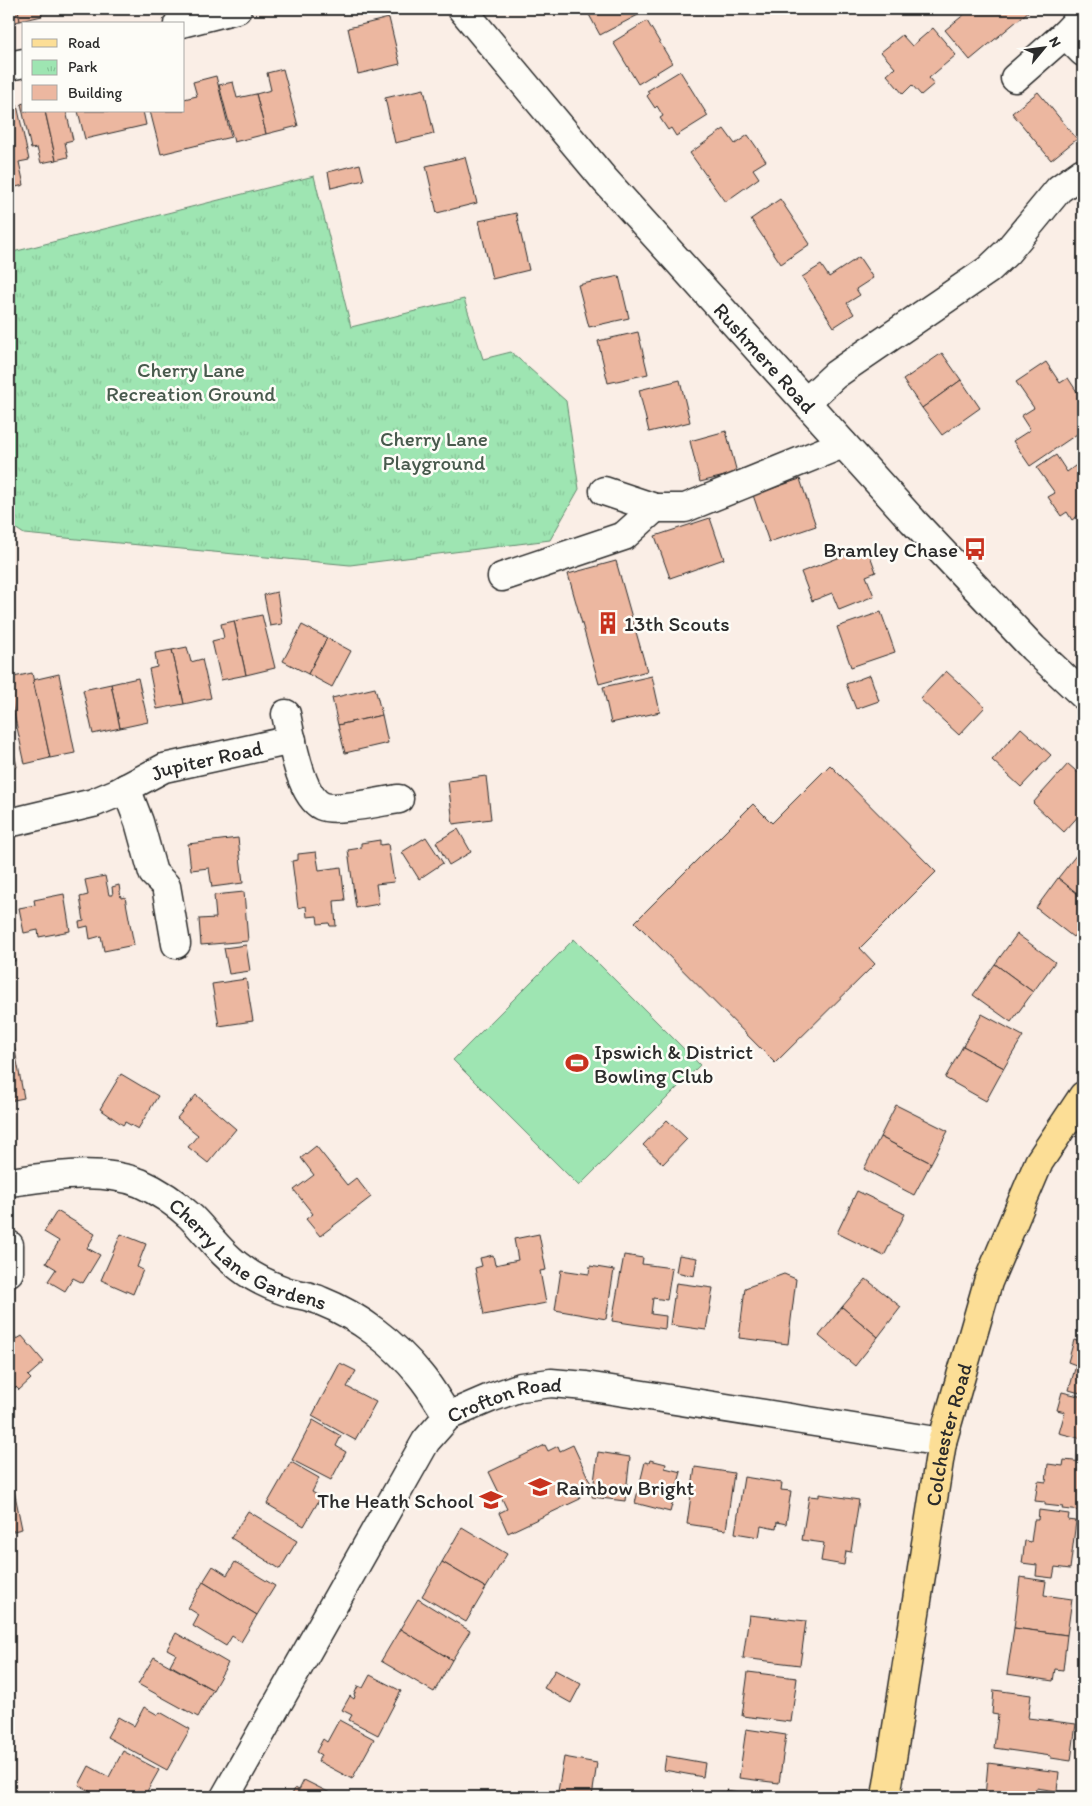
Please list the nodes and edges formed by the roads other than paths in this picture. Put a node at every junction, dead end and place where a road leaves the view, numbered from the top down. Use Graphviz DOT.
graph roads {
  1 [pos="237,9"];
  2 [pos="462,9"];
  3 [pos="185,22"];
  4 [pos="1077,33"];
  5 [pos="22,63"];
  6 [pos="9,66"];
  7 [pos="1016,78"];
  8 [pos="1083,172"];
  9 [pos="806,402"];
  10 [pos="843,444"];
  11 [pos="604,491"];
  12 [pos="655,508"];
  13 [pos="502,577"];
  14 [pos="1083,695"];
  15 [pos="286,714"];
  16 [pos="292,740"];
  17 [pos="126,788"];
  18 [pos="399,799"];
  19 [pos="9,823"];
  20 [pos="176,944"];
  21 [pos="1083,1096"];
  22 [pos="9,1182"];
  23 [pos="9,1245"];
  24 [pos="9,1272"];
  25 [pos="448,1416"];
  26 [pos="942,1442"];
  27 [pos="225,1797"];
  28 [pos="886,1797"];
  1 -- 3 [label="street"];
  2 -- 9 [label="street, Rushmere Road"];
  4 -- 7 [label="street"];
  5 -- 6 [label="street"];
  8 -- 9 [label="street"];
  9 -- 10 [label="street, Rushmere Road"];
  10 -- 12 [label="street"];
  10 -- 14 [label="street, Rushmere Road"];
  11 -- 12 [label="street"];
  12 -- 13 [label="street"];
  15 -- 16 [label="street, Jupiter Road"];
  16 -- 17 [label="street, Jupiter Road"];
  16 -- 18 [label="street, Jupiter Road"];
  17 -- 19 [label="street, Jupiter Road"];
  17 -- 20 [label="street, Jupiter Road"];
  21 -- 26 [label="main road, Colchester Road"];
  22 -- 25 [label="street, Cherry Lane Gardens"];
  23 -- 24 [label="street"];
  25 -- 26 [label="street, Crofton Road"];
  25 -- 27 [label="street, Crofton Road"];
  26 -- 28 [label="main road, Colchester Road"];
}
